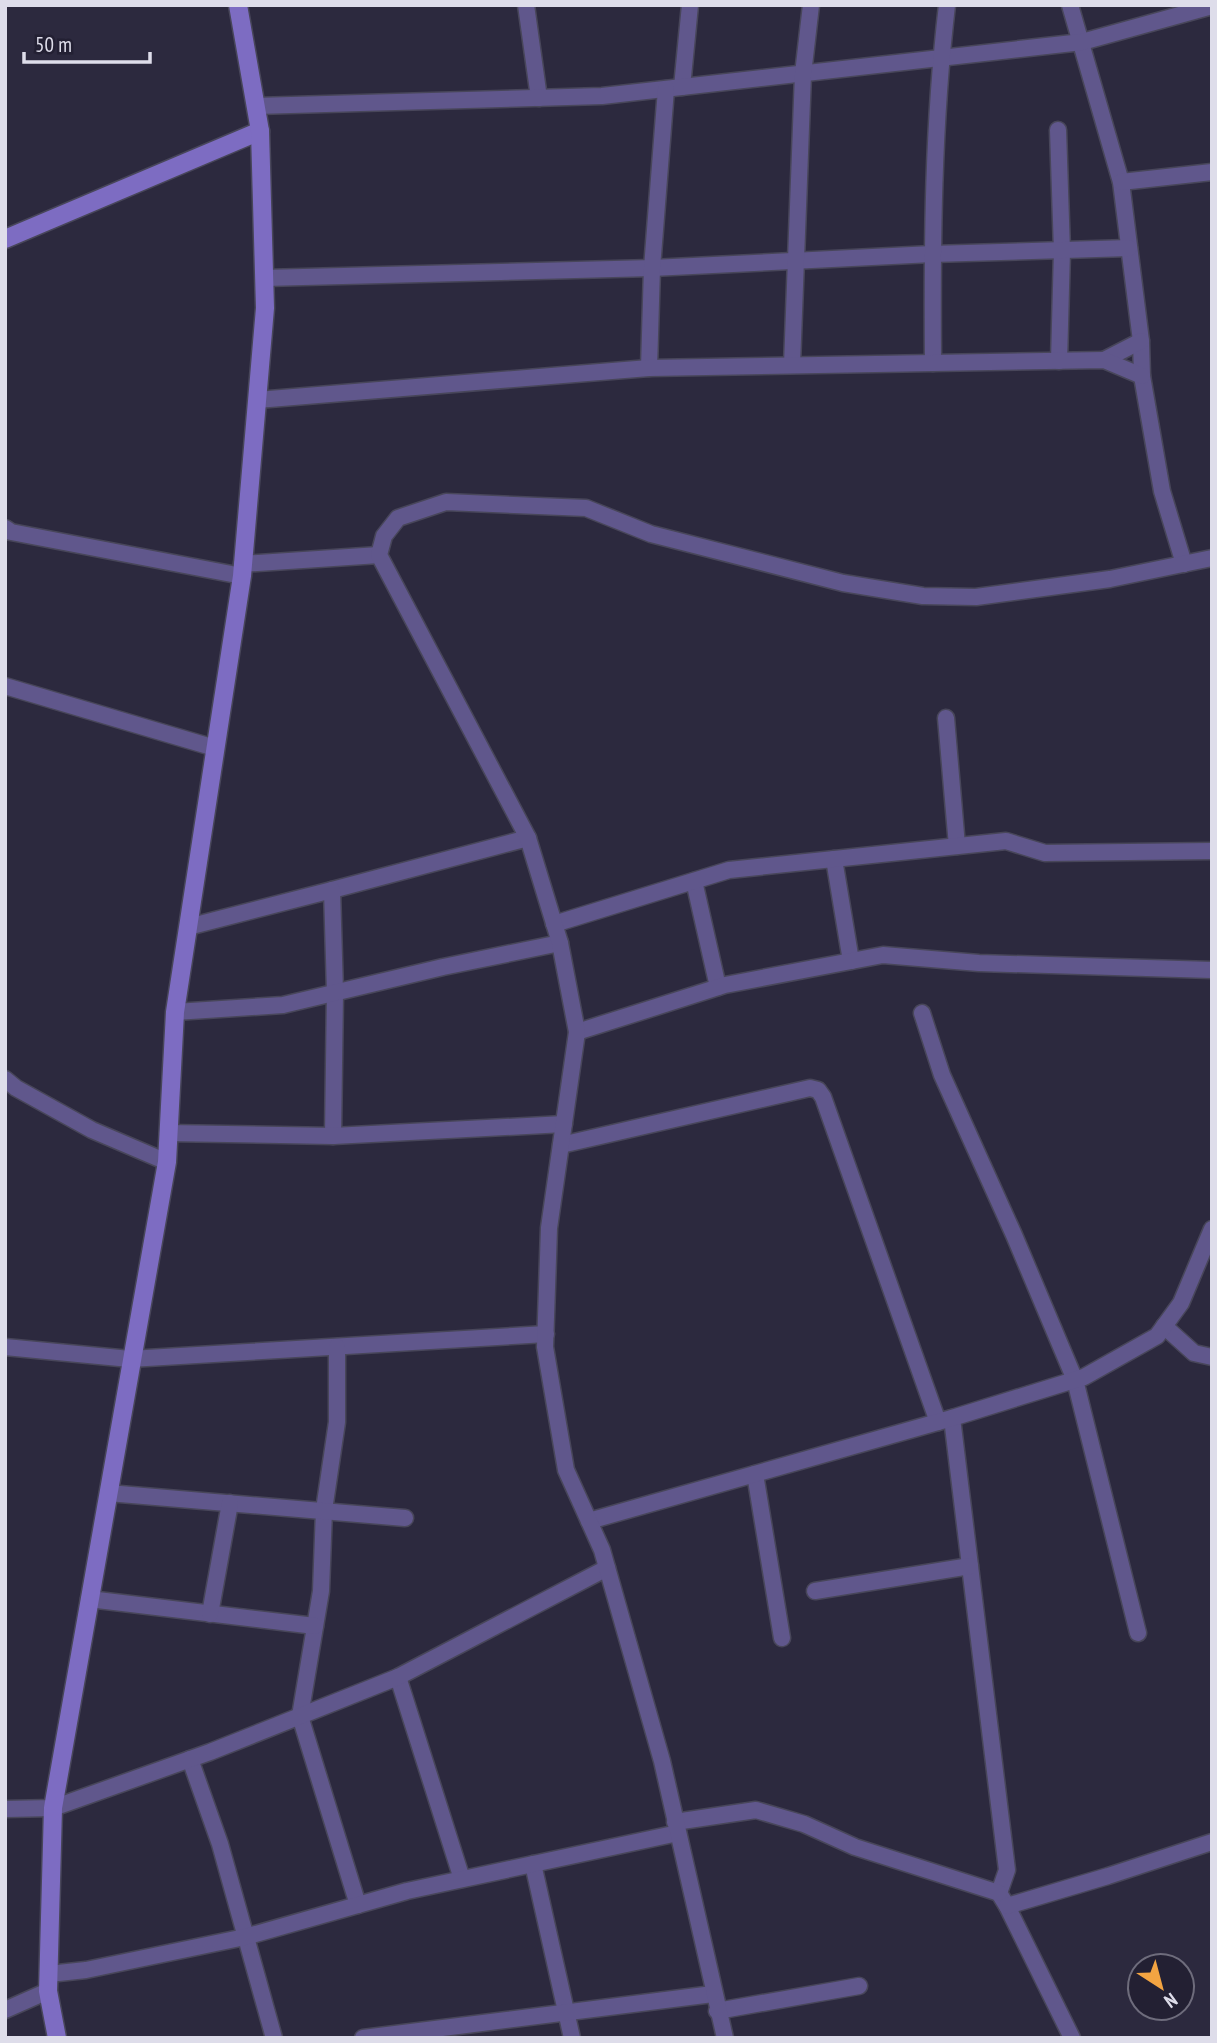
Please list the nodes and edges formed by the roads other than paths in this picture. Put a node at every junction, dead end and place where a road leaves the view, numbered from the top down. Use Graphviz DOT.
graph roads {
  1 [pos="239,5"];
  2 [pos="526,5"];
  3 [pos="691,5"];
  4 [pos="811,5"];
  5 [pos="947,5"];
  6 [pos="1070,5"];
  7 [pos="1212,6"];
  8 [pos="1082,42"];
  9 [pos="940,58"];
  10 [pos="803,74"];
  11 [pos="674,88"];
  12 [pos="539,98"];
  13 [pos="256,106"];
  14 [pos="1058,130"];
  15 [pos="260,131"];
  16 [pos="1212,172"];
  17 [pos="1121,182"];
  18 [pos="5,239"];
  19 [pos="1129,248"];
  20 [pos="1062,251"];
  21 [pos="932,254"];
  22 [pos="795,261"];
  23 [pos="652,268"];
  24 [pos="264,278"];
  25 [pos="1141,341"];
  26 [pos="1104,360"];
  27 [pos="1059,361"];
  28 [pos="933,363"];
  29 [pos="792,365"];
  30 [pos="649,368"];
  31 [pos="1142,376"];
  32 [pos="257,400"];
  33 [pos="5,528"];
  34 [pos="379,555"];
  35 [pos="1212,558"];
  36 [pos="1184,564"];
  37 [pos="242,570"];
  38 [pos="5,685"];
  39 [pos="946,718"];
  40 [pos="215,748"];
  41 [pos="528,838"];
  42 [pos="957,846"];
  43 [pos="1212,851"];
  44 [pos="834,859"];
  45 [pos="694,881"];
  46 [pos="332,890"];
  47 [pos="554,924"];
  48 [pos="188,927"];
  49 [pos="560,943"];
  50 [pos="851,961"];
  51 [pos="1212,970"];
  52 [pos="718,987"];
  53 [pos="335,992"];
  54 [pos="175,1012"];
  55 [pos="922,1013"];
  56 [pos="577,1032"];
  57 [pos="5,1079"];
  58 [pos="564,1124"];
  59 [pos="168,1133"];
  60 [pos="333,1136"];
  61 [pos="561,1145"];
  62 [pos="167,1162"];
  63 [pos="1211,1232"];
  64 [pos="1164,1326"];
  65 [pos="546,1334"];
  66 [pos="337,1347"];
  67 [pos="5,1348"];
  68 [pos="1212,1357"];
  69 [pos="131,1359"];
  70 [pos="1074,1380"];
  71 [pos="945,1420"];
  72 [pos="755,1474"];
  73 [pos="108,1493"];
  74 [pos="230,1503"];
  75 [pos="324,1510"];
  76 [pos="405,1518"];
  77 [pos="589,1521"];
  78 [pos="970,1566"];
  79 [pos="607,1568"];
  80 [pos="815,1591"];
  81 [pos="89,1599"];
  82 [pos="210,1614"];
  83 [pos="315,1626"];
  84 [pos="1138,1633"];
  85 [pos="782,1638"];
  86 [pos="398,1677"];
  87 [pos="300,1716"];
  88 [pos="190,1759"];
  89 [pos="5,1808"];
  90 [pos="53,1808"];
  91 [pos="677,1827"];
  92 [pos="1212,1842"];
  93 [pos="533,1864"];
  94 [pos="462,1880"];
  95 [pos="1003,1900"];
  96 [pos="358,1905"];
  97 [pos="245,1937"];
  98 [pos="49,1983"];
  99 [pos="859,1986"];
  100 [pos="713,1993"];
  101 [pos="5,2010"];
  102 [pos="717,2011"];
  103 [pos="566,2012"];
  104 [pos="57,2038"];
  105 [pos="274,2038"];
  106 [pos="363,2038"];
  107 [pos="572,2038"];
  108 [pos="725,2038"];
  109 [pos="1072,2038"];
  1 -- 13 [label="street"];
  2 -- 12 [label="street"];
  3 -- 11 [label="street"];
  4 -- 10 [label="street"];
  5 -- 9 [label="street"];
  6 -- 8 [label="street"];
  7 -- 8 [label="street"];
  8 -- 9 [label="street"];
  8 -- 17 [label="street"];
  9 -- 10 [label="street"];
  9 -- 21 [label="street"];
  10 -- 11 [label="street"];
  10 -- 22 [label="street"];
  11 -- 12 [label="street"];
  11 -- 23 [label="street"];
  12 -- 13 [label="street"];
  13 -- 15 [label="street"];
  14 -- 20 [label="street"];
  15 -- 18 [label="street"];
  15 -- 24 [label="street"];
  16 -- 17 [label="street"];
  17 -- 19 [label="street"];
  19 -- 20 [label="street"];
  19 -- 25 [label="street"];
  20 -- 21 [label="street"];
  20 -- 27 [label="street"];
  21 -- 22 [label="street"];
  21 -- 28 [label="street"];
  22 -- 23 [label="street"];
  22 -- 29 [label="street"];
  23 -- 24 [label="street"];
  23 -- 30 [label="street"];
  24 -- 32 [label="street"];
  25 -- 26 [label="street"];
  25 -- 31 [label="street"];
  26 -- 27 [label="street"];
  26 -- 31 [label="street"];
  27 -- 28 [label="street"];
  28 -- 29 [label="street"];
  29 -- 30 [label="street"];
  30 -- 32 [label="street"];
  31 -- 36 [label="street"];
  32 -- 37 [label="street"];
  33 -- 37 [label="street"];
  34 -- 36 [label="street"];
  34 -- 37 [label="street"];
  34 -- 41 [label="street"];
  35 -- 36 [label="street"];
  37 -- 40 [label="street"];
  38 -- 40 [label="street"];
  39 -- 42 [label="street"];
  40 -- 48 [label="street"];
  41 -- 46 [label="street"];
  41 -- 47 [label="street"];
  42 -- 43 [label="street"];
  42 -- 44 [label="street"];
  44 -- 45 [label="street"];
  44 -- 50 [label="street"];
  45 -- 47 [label="street"];
  45 -- 52 [label="street"];
  46 -- 48 [label="street"];
  46 -- 53 [label="street"];
  47 -- 49 [label="street"];
  48 -- 54 [label="street"];
  49 -- 53 [label="street"];
  49 -- 56 [label="street"];
  50 -- 51 [label="street"];
  50 -- 52 [label="street"];
  52 -- 56 [label="street"];
  53 -- 54 [label="street"];
  53 -- 60 [label="street"];
  54 -- 59 [label="street"];
  55 -- 70 [label="street"];
  56 -- 58 [label="street"];
  57 -- 62 [label="street"];
  58 -- 60 [label="street"];
  58 -- 61 [label="street"];
  59 -- 60 [label="street"];
  59 -- 62 [label="street"];
  61 -- 65 [label="street"];
  61 -- 71 [label="street"];
  62 -- 69 [label="street"];
  63 -- 64 [label="street"];
  64 -- 68 [label="street"];
  64 -- 70 [label="street"];
  65 -- 66 [label="street"];
  65 -- 77 [label="street"];
  66 -- 69 [label="street"];
  66 -- 75 [label="street"];
  67 -- 69 [label="street"];
  69 -- 73 [label="street"];
  70 -- 71 [label="street"];
  70 -- 84 [label="street"];
  71 -- 72 [label="street"];
  71 -- 78 [label="street"];
  72 -- 77 [label="street"];
  72 -- 85 [label="street"];
  73 -- 74 [label="street"];
  73 -- 81 [label="street"];
  74 -- 75 [label="street"];
  74 -- 82 [label="street"];
  75 -- 76 [label="street"];
  75 -- 83 [label="street"];
  77 -- 79 [label="street"];
  78 -- 80 [label="street"];
  78 -- 95 [label="street"];
  79 -- 86 [label="street"];
  79 -- 91 [label="street"];
  81 -- 82 [label="street"];
  81 -- 90 [label="street"];
  82 -- 83 [label="street"];
  83 -- 87 [label="street"];
  86 -- 87 [label="street"];
  86 -- 94 [label="street"];
  87 -- 88 [label="street"];
  87 -- 96 [label="street"];
  88 -- 90 [label="street"];
  88 -- 97 [label="street"];
  89 -- 90 [label="street"];
  90 -- 98 [label="street"];
  91 -- 93 [label="street"];
  91 -- 95 [label="street"];
  91 -- 100 [label="street"];
  92 -- 95 [label="street"];
  93 -- 94 [label="street"];
  93 -- 103 [label="street"];
  94 -- 96 [label="street"];
  95 -- 109 [label="street"];
  96 -- 97 [label="street"];
  97 -- 98 [label="street"];
  97 -- 105 [label="street"];
  98 -- 101 [label="street"];
  98 -- 104 [label="street"];
  99 -- 102 [label="street"];
  100 -- 102 [label="street"];
  100 -- 103 [label="street"];
  102 -- 108 [label="street"];
  103 -- 106 [label="street"];
  103 -- 107 [label="street"];
}
